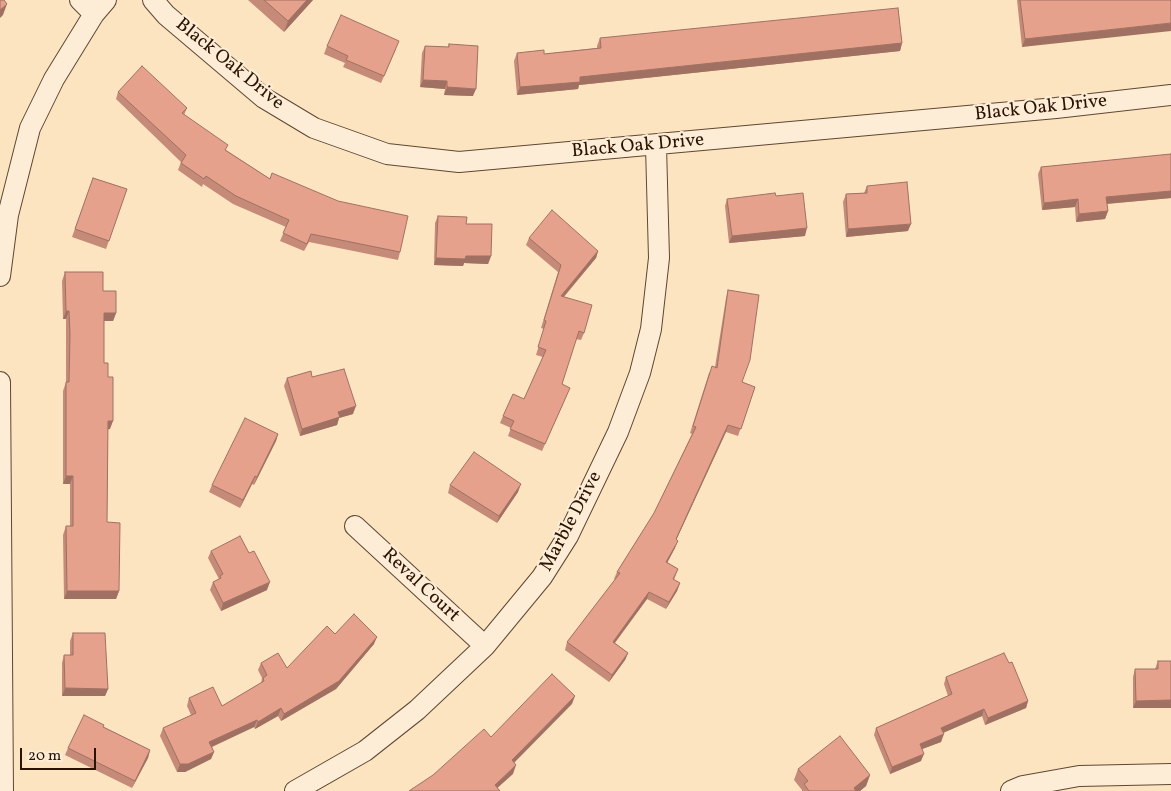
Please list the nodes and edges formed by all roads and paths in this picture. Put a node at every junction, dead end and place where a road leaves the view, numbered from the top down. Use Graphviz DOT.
graph roads {
  1 [pos="153,0"];
  2 [pos="94,5"];
  3 [pos="1171,94"];
  4 [pos="656,146"];
  5 [pos="0,276"];
  6 [pos="0,382"];
  7 [pos="355,526"];
  8 [pos="485,646"];
  9 [pos="1171,774"];
  10 [pos="1079,784"];
  11 [pos="3,791"];
  12 [pos="295,791"];
  13 [pos="1011,791"];
  1 -- 4 [label="street, Black Oak Drive"];
  2 -- 5 [label="street"];
  3 -- 4 [label="street, Black Oak Drive"];
  4 -- 8 [label="street, Marble Drive"];
  6 -- 11 [label="street"];
  7 -- 8 [label="street, Reval Court"];
  8 -- 12 [label="street, Marble Drive"];
  9 -- 10 [label="street"];
  10 -- 13 [label="street"];
}
